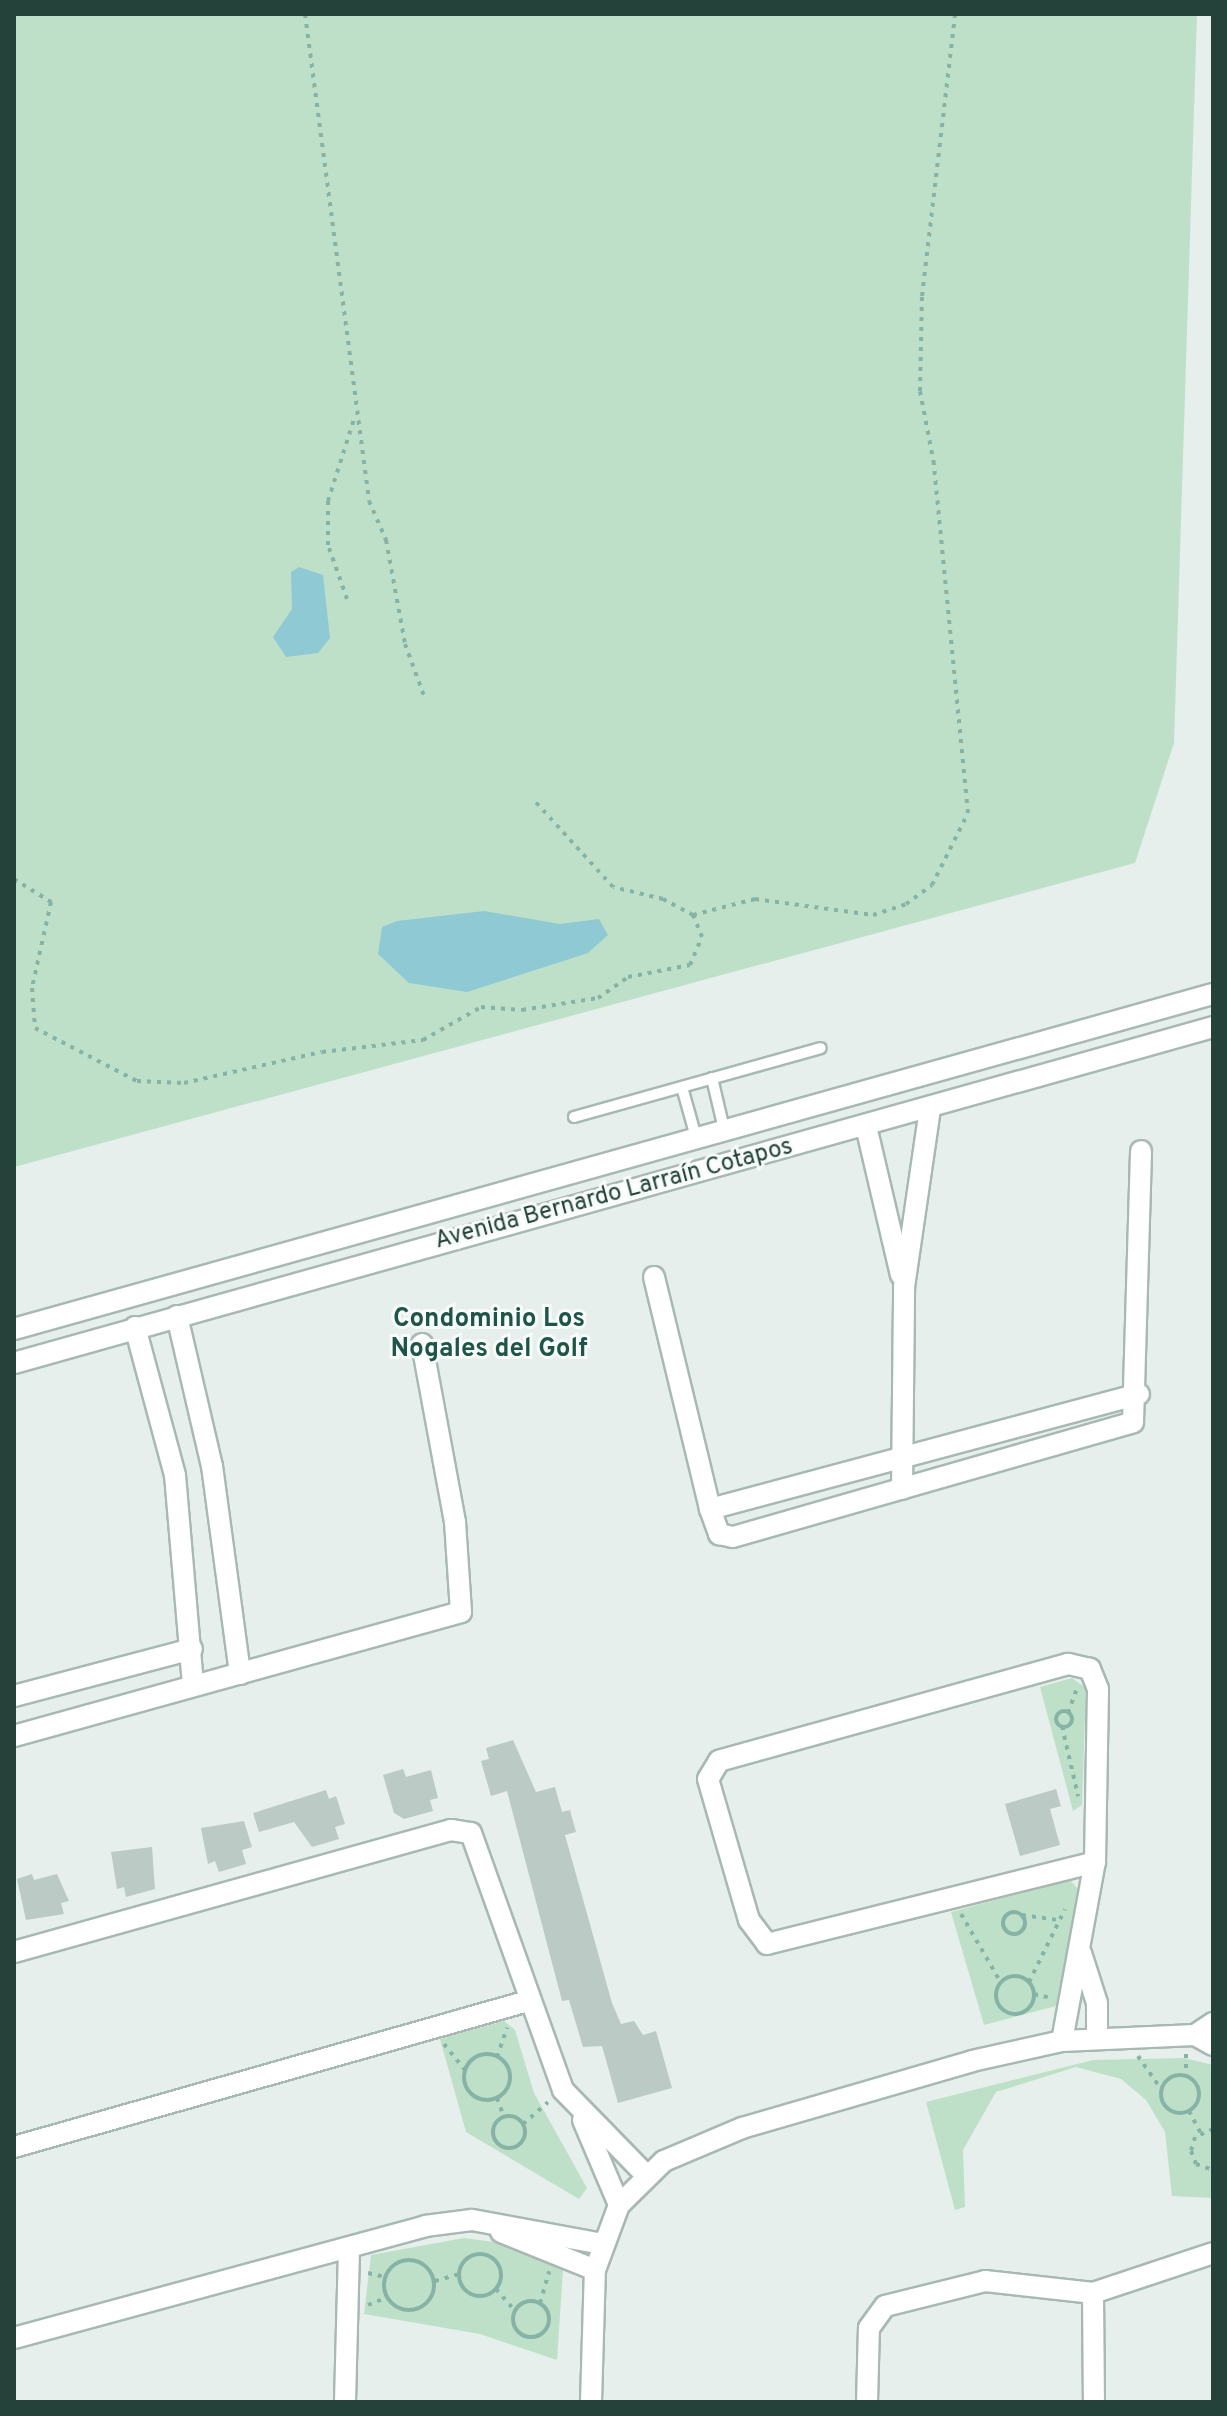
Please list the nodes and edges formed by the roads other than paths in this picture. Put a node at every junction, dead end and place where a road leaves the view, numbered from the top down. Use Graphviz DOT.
graph roads {
  1 [pos="1213,994"];
  2 [pos="1138,1015"];
  3 [pos="1213,1027"];
  4 [pos="1066,1035"];
  5 [pos="1146,1047"];
  6 [pos="821,1048"];
  7 [pos="1074,1067"];
  8 [pos="712,1078"];
  9 [pos="682,1087"];
  10 [pos="930,1108"];
  11 [pos="574,1117"];
  12 [pos="866,1126"];
  13 [pos="724,1129"];
  14 [pos="696,1137"];
  15 [pos="1141,1151"];
  16 [pos="554,1175"];
  17 [pos="563,1209"];
  18 [pos="654,1277"];
  19 [pos="904,1287"];
  20 [pos="177,1316"];
  21 [pos="135,1327"];
  22 [pos="14,1329"];
  23 [pos="422,1344"];
  24 [pos="14,1363"];
  25 [pos="1139,1394"];
  26 [pos="901,1455"];
  27 [pos="902,1489"];
  28 [pos="710,1509"];
  29 [pos="192,1649"];
  30 [pos="240,1674"];
  31 [pos="193,1685"];
  32 [pos="14,1696"];
  33 [pos="14,1736"];
  34 [pos="1095,1862"];
  35 [pos="14,1952"];
  36 [pos="1081,1953"];
  37 [pos="528,2001"];
  38 [pos="1213,2023"];
  39 [pos="1097,2038"];
  40 [pos="1204,2040"];
  41 [pos="1062,2041"];
  42 [pos="580,2113"];
  43 [pos="14,2147"];
  44 [pos="645,2174"];
  45 [pos="619,2205"];
  46 [pos="472,2220"];
  47 [pos="603,2244"];
  48 [pos="349,2248"];
  49 [pos="1211,2258"];
  50 [pos="595,2270"];
  51 [pos="1093,2293"];
  52 [pos="14,2338"];
  53 [pos="345,2402"];
  54 [pos="591,2402"];
  55 [pos="867,2402"];
  56 [pos="1094,2402"];
  1 -- 2 [label="street, Avenida Bernardo Larraín Cotapos"];
  2 -- 4 [label="street, Avenida Bernardo Larraín Cotapos"];
  2 -- 5 [label="street"];
  3 -- 5 [label="street, Avenida Bernardo Larraín Cotapos"];
  4 -- 7 [label="street"];
  4 -- 13 [label="street, Avenida Bernardo Larraín Cotapos"];
  5 -- 7 [label="street, Avenida Bernardo Larraín Cotapos"];
  6 -- 8 [label="lane"];
  7 -- 10 [label="street, Avenida Bernardo Larraín Cotapos"];
  8 -- 9 [label="lane"];
  8 -- 13 [label="lane"];
  9 -- 11 [label="lane"];
  9 -- 14 [label="lane"];
  10 -- 12 [label="street, Avenida Bernardo Larraín Cotapos"];
  10 -- 19 [label="street"];
  12 -- 17 [label="street, Avenida Bernardo Larraín Cotapos"];
  12 -- 19 [label="street"];
  13 -- 14 [label="street, Avenida Bernardo Larraín Cotapos"];
  14 -- 16 [label="street, Avenida Bernardo Larraín Cotapos"];
  15 -- 25 [label="street"];
  16 -- 17 [label="street"];
  16 -- 22 [label="street, Avenida Bernardo Larraín Cotapos"];
  17 -- 20 [label="street, Avenida Bernardo Larraín Cotapos"];
  18 -- 28 [label="street"];
  19 -- 26 [label="street"];
  20 -- 21 [label="street, Avenida Bernardo Larraín Cotapos"];
  20 -- 30 [label="street"];
  21 -- 24 [label="street, Avenida Bernardo Larraín Cotapos"];
  21 -- 29 [label="street"];
  23 -- 30 [label="street"];
  25 -- 26 [label="street"];
  25 -- 27 [label="street"];
  26 -- 27 [label="street"];
  26 -- 28 [label="street"];
  27 -- 28 [label="street"];
  29 -- 31 [label="street"];
  29 -- 32 [label="street"];
  30 -- 31 [label="street"];
  31 -- 33 [label="street"];
  34 -- 34 [label="street"];
  34 -- 36 [label="street"];
  35 -- 37 [label="street"];
  36 -- 39 [label="street"];
  36 -- 41 [label="street"];
  37 -- 42 [label="street"];
  37 -- 43 [label="street"];
  38 -- 40 [label="street"];
  39 -- 40 [label="street"];
  39 -- 41 [label="street"];
  41 -- 44 [label="street"];
  42 -- 44 [label="street"];
  42 -- 45 [label="street"];
  44 -- 45 [label="street"];
  45 -- 47 [label="street"];
  46 -- 47 [label="street"];
  46 -- 48 [label="street"];
  46 -- 50 [label="street"];
  47 -- 50 [label="street"];
  48 -- 52 [label="street"];
  48 -- 53 [label="street"];
  49 -- 51 [label="street"];
  50 -- 54 [label="street"];
  51 -- 55 [label="street"];
  51 -- 56 [label="street"];
}
